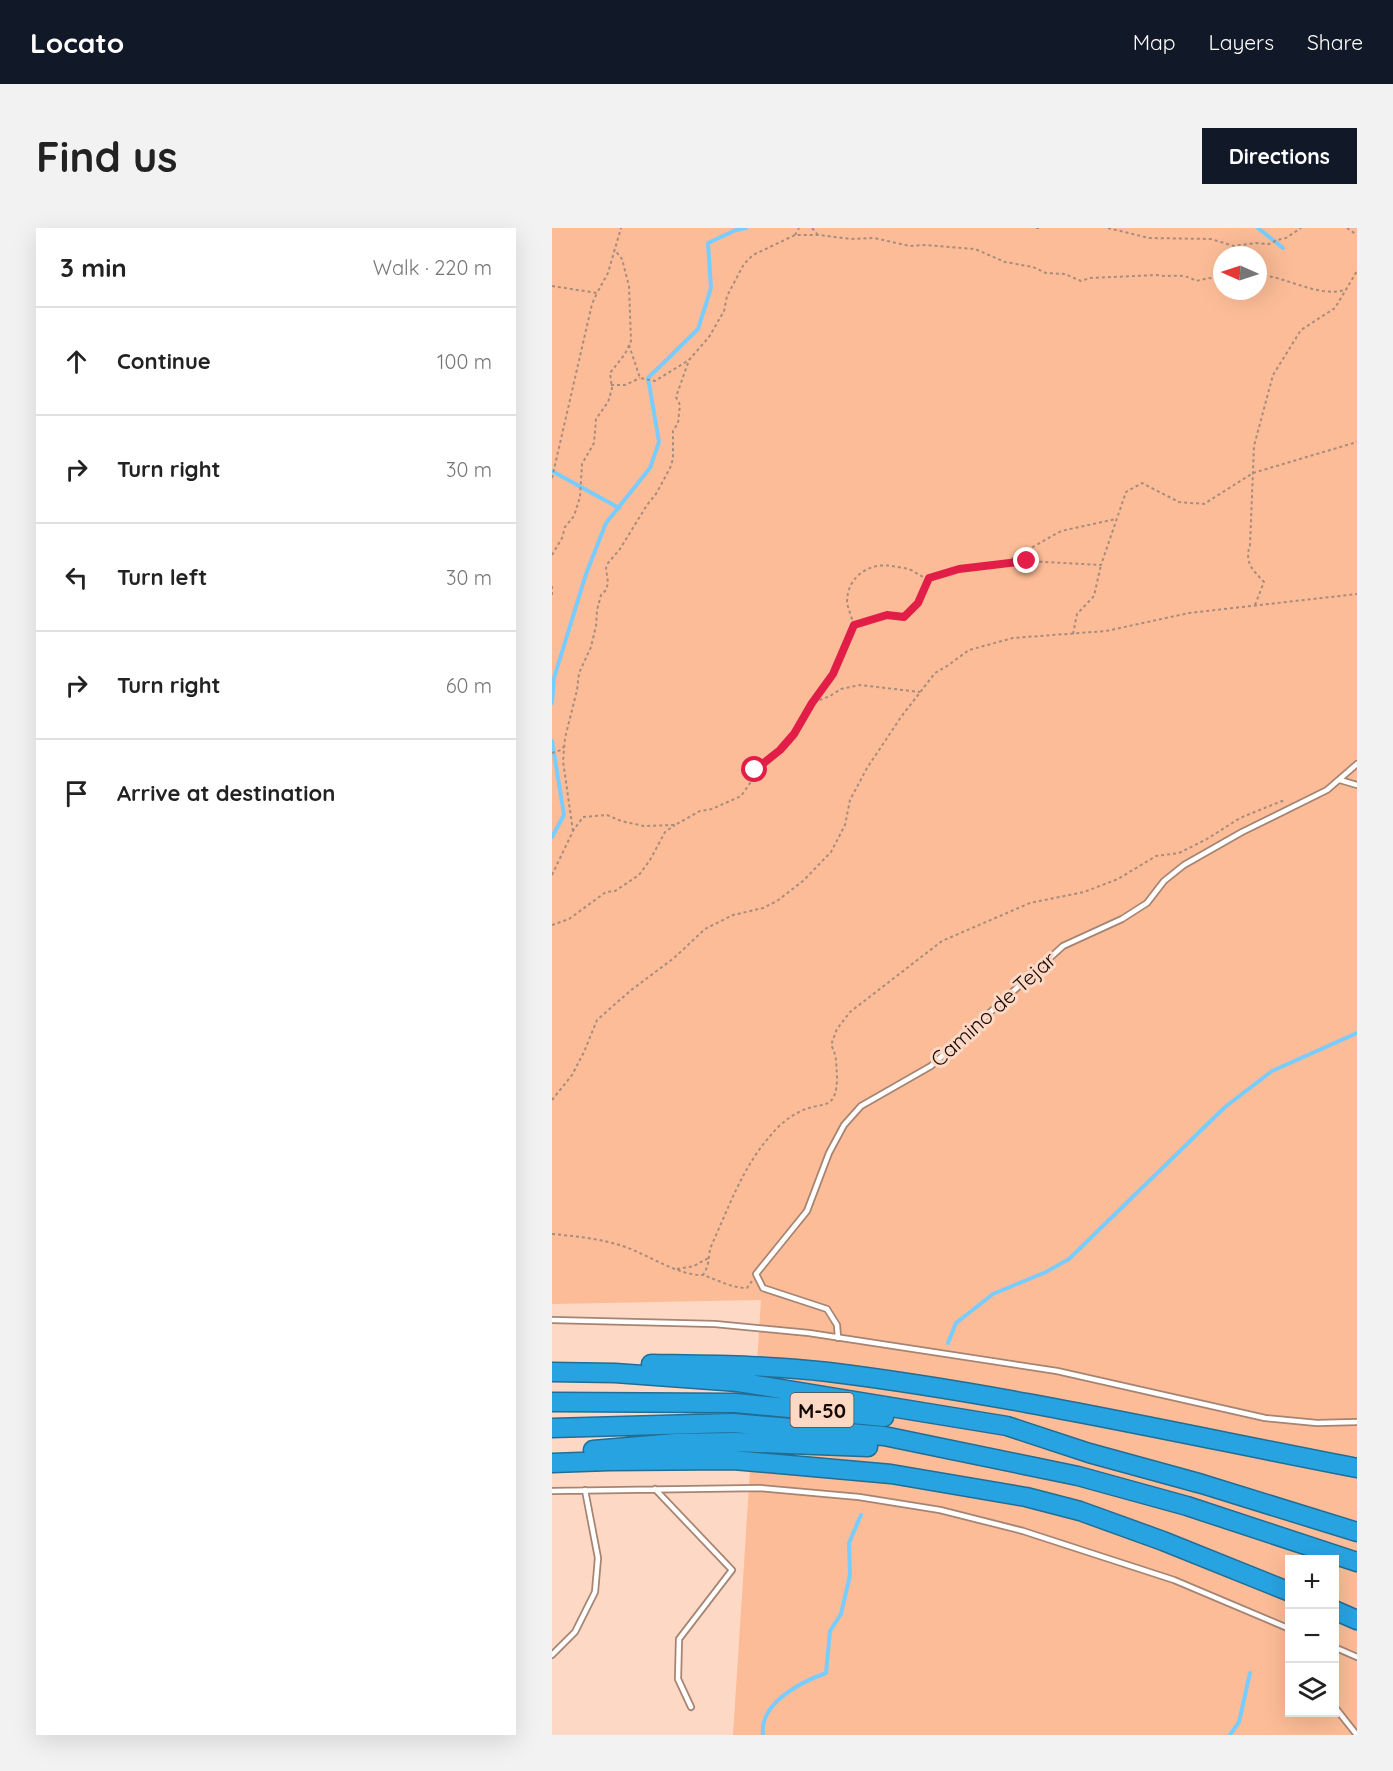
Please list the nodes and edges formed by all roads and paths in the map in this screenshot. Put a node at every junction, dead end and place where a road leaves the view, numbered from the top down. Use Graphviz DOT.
graph roads {
  1 [pos="621,228"];
  2 [pos="799,228"];
  3 [pos="812,228"];
  4 [pos="1108,228"];
  5 [pos="1301,228"];
  6 [pos="1347,228"];
  7 [pos="795,235"];
  8 [pos="819,235"];
  9 [pos="1357,235"];
  10 [pos="614,249"];
  11 [pos="1357,271"];
  12 [pos="1267,276"];
  13 [pos="1213,279"];
  14 [pos="552,286"];
  15 [pos="1346,290"];
  16 [pos="597,293"];
  17 [pos="629,345"];
  18 [pos="689,360"];
  19 [pos="640,378"];
  20 [pos="611,385"];
  21 [pos="1357,442"];
  22 [pos="1253,473"];
  23 [pos="552,478"];
  24 [pos="1117,518"];
  25 [pos="552,555"];
  26 [pos="1004,564"];
  27 [pos="1101,565"];
  28 [pos="929,578"];
  29 [pos="552,586"];
  30 [pos="1357,594"];
  31 [pos="552,596"];
  32 [pos="1255,605"];
  33 [pos="854,625"];
  34 [pos="1073,633"];
  35 [pos="920,692"];
  36 [pos="812,703"];
  37 [pos="565,746"];
  38 [pos="552,753"];
  39 [pos="1357,764"];
  40 [pos="1340,780"];
  41 [pos="1357,785"];
  42 [pos="1296,806"];
  43 [pos="675,825"];
  44 [pos="573,831"];
  45 [pos="552,875"];
  46 [pos="552,925"];
  47 [pos="552,1100"];
  48 [pos="552,1234"];
  49 [pos="710,1257"];
  50 [pos="677,1269"];
  51 [pos="756,1274"];
  52 [pos="703,1275"];
  53 [pos="552,1320"];
  54 [pos="838,1338"];
  55 [pos="552,1367"];
  56 [pos="552,1372"];
  57 [pos="552,1402"];
  58 [pos="1357,1422"];
  59 [pos="552,1428"];
  60 [pos="967,1452"];
  61 [pos="552,1453"];
  62 [pos="1089,1453"];
  63 [pos="552,1463"];
  64 [pos="1357,1468"];
  65 [pos="655,1489"];
  66 [pos="585,1490"];
  67 [pos="552,1491"];
  68 [pos="1357,1532"];
  69 [pos="1357,1562"];
  70 [pos="1285,1590"];
  71 [pos="1339,1612"];
  72 [pos="1357,1620"];
  73 [pos="1285,1627"];
  74 [pos="1339,1649"];
  75 [pos="552,1655"];
  76 [pos="1357,1658"];
  77 [pos="691,1707"];
  78 [pos="1339,1711"];
  79 [pos="1357,1735"];
  1 -- 10 [label="path"];
  2 -- 7 [label="path"];
  3 -- 8 [label="path"];
  4 -- 5 [label="path"];
  6 -- 9 [label="path"];
  7 -- 8 [label="path"];
  7 -- 18 [label="path"];
  8 -- 13 [label="path"];
  10 -- 16 [label="path"];
  10 -- 17 [label="path"];
  11 -- 15 [label="path"];
  12 -- 15 [label="path"];
  14 -- 16 [label="path"];
  15 -- 22 [label="path"];
  16 -- 23 [label="path"];
  17 -- 19 [label="path"];
  17 -- 20 [label="path"];
  18 -- 19 [label="path"];
  18 -- 37 [label="path"];
  19 -- 20 [label="path"];
  20 -- 25 [label="path"];
  21 -- 22 [label="path"];
  22 -- 24 [label="path"];
  22 -- 32 [label="path"];
  24 -- 26 [label="path"];
  24 -- 27 [label="path"];
  26 -- 27 [label="path"];
  26 -- 28 [label="path"];
  27 -- 34 [label="path"];
  28 -- 33 [label="path"];
  28 -- 33 [label="path"];
  29 -- 31 [label="path"];
  30 -- 32 [label="path"];
  32 -- 34 [label="path"];
  33 -- 36 [label="path"];
  34 -- 35 [label="path"];
  35 -- 36 [label="path"];
  35 -- 47 [label="path"];
  36 -- 43 [label="path"];
  37 -- 38 [label="path"];
  37 -- 44 [label="path"];
  39 -- 40 [label="lane, Camino de Tejar"];
  40 -- 41 [label="lane"];
  40 -- 42 [label="lane, Camino de Tejar"];
  42 -- 49 [label="path"];
  42 -- 51 [label="lane, Camino de Tejar"];
  43 -- 44 [label="path"];
  43 -- 46 [label="path"];
  44 -- 45 [label="path"];
  48 -- 50 [label="path"];
  49 -- 50 [label="path"];
  49 -- 52 [label="path"];
  50 -- 52 [label="path"];
  51 -- 52 [label="path"];
  51 -- 54 [label="lane"];
  53 -- 54 [label="lane"];
  54 -- 58 [label="lane"];
  55 -- 64 [label="highway"];
  56 -- 62 [label="highway"];
  57 -- 62 [label="highway, M-50"];
  59 -- 60 [label="highway, M-50"];
  60 -- 61 [label="highway"];
  60 -- 69 [label="highway, M-50"];
  62 -- 68 [label="highway, M-50"];
  63 -- 70 [label="highway"];
  65 -- 66 [label="lane"];
  65 -- 73 [label="lane"];
  65 -- 77 [label="lane"];
  66 -- 67 [label="lane"];
  66 -- 75 [label="lane"];
  71 -- 72 [label="highway"];
  74 -- 76 [label="lane"];
  78 -- 79 [label="lane"];
}
